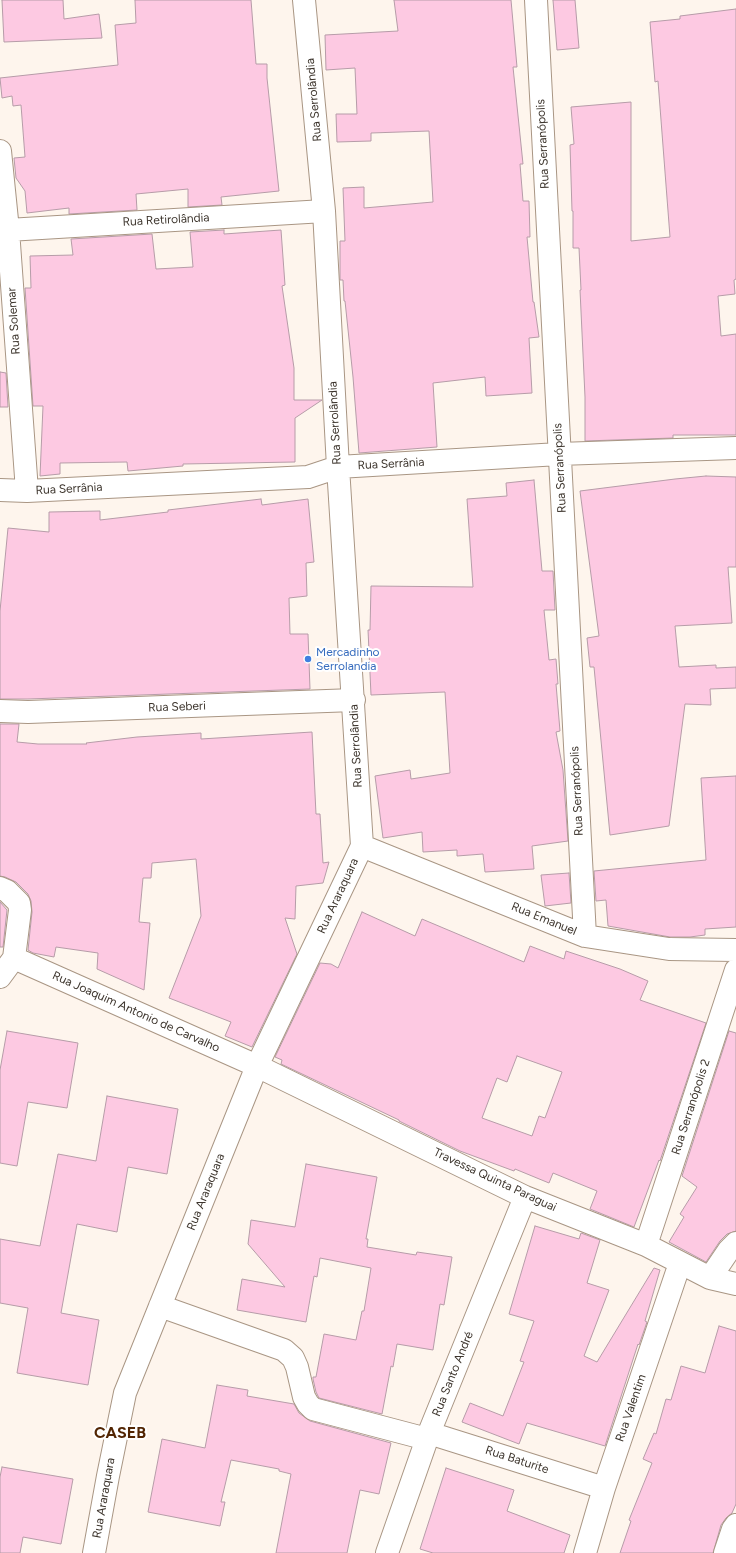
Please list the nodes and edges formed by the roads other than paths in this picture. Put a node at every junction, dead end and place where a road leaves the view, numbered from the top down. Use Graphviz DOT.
graph roads {
  1 [pos="304,0"];
  2 [pos="536,0"];
  3 [pos="0,150"];
  4 [pos="324,211"];
  5 [pos="8,230"];
  6 [pos="736,448"];
  7 [pos="560,454"];
  8 [pos="338,467"];
  9 [pos="0,490"];
  10 [pos="27,491"];
  11 [pos="354,700"];
  12 [pos="0,711"];
  13 [pos="362,846"];
  14 [pos="0,888"];
  15 [pos="585,936"];
  16 [pos="736,950"];
  17 [pos="14,958"];
  18 [pos="736,970"];
  19 [pos="0,977"];
  20 [pos="257,1066"];
  21 [pos="525,1197"];
  22 [pos="736,1243"];
  23 [pos="646,1245"];
  24 [pos="680,1263"];
  25 [pos="710,1278"];
  26 [pos="736,1284"];
  27 [pos="160,1306"];
  28 [pos="428,1436"];
  29 [pos="604,1488"];
  30 [pos="736,1525"];
  31 [pos="94,1553"];
  32 [pos="387,1553"];
  33 [pos="585,1553"];
  34 [pos="725,1553"];
  1 -- 4 [label="street, Rua Serrolândia"];
  2 -- 7 [label="street, Rua Serranópolis"];
  3 -- 5 [label="street, Rua Solemar"];
  4 -- 5 [label="street, Rua Retirolândia"];
  4 -- 8 [label="street, Rua Serrolândia"];
  5 -- 10 [label="street, Rua Solemar"];
  6 -- 7 [label="street, Rua Serrânia"];
  7 -- 8 [label="street, Rua Serrânia"];
  7 -- 15 [label="street, Rua Serranópolis"];
  8 -- 10 [label="street, Rua Serrânia"];
  8 -- 11 [label="street, Rua Serrolândia"];
  9 -- 10 [label="street, Rua Serrânia"];
  11 -- 12 [label="street, Rua Seberi"];
  11 -- 13 [label="street, Rua Serrolândia"];
  13 -- 15 [label="street, Rua Emanuel"];
  13 -- 20 [label="street, Rua Araraquara"];
  14 -- 17 [label="street"];
  15 -- 16 [label="street, Rua Emanuel"];
  17 -- 19 [label="street"];
  17 -- 20 [label="street, Rua Joaquim Antonio de Carvalho"];
  18 -- 23 [label="street, Rua Serranópolis 2"];
  20 -- 21 [label="street, Travessa Quinta Paraguai"];
  20 -- 27 [label="street, Rua Araraquara"];
  21 -- 23 [label="street, Travessa Quinta Paraguai"];
  21 -- 28 [label="street, Rua Santo André"];
  22 -- 25 [label="street"];
  23 -- 24 [label="street, Travessa Quinta Paraguai"];
  24 -- 25 [label="street, Travessa Quinta Paraguai"];
  24 -- 29 [label="street, Rua Valentim"];
  25 -- 26 [label="street, Travessa Quinta Paraguai"];
  27 -- 28 [label="street, Rua Baturite"];
  27 -- 31 [label="street, Rua Araraquara"];
  28 -- 29 [label="street, Rua Baturite"];
  28 -- 32 [label="street, Rua Santo André"];
  29 -- 33 [label="street, Rua Valentim"];
  30 -- 34 [label="street"];
}
